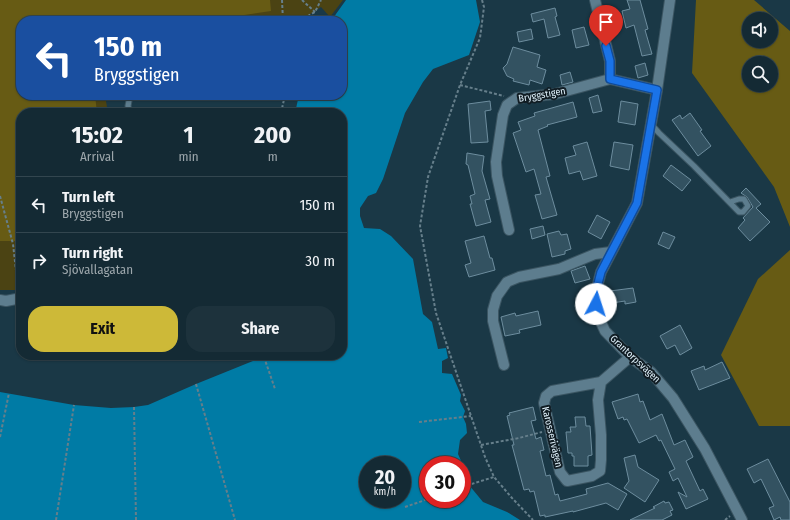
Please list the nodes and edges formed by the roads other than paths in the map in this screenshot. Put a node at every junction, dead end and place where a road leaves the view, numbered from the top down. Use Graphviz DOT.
graph roads {
  1 [pos="595,0"];
  2 [pos="670,0"];
  3 [pos="610,79"];
  4 [pos="657,90"];
  5 [pos="651,124"];
  6 [pos="730,202"];
  7 [pos="509,230"];
  8 [pos="611,252"];
  9 [pos="0,300"];
  10 [pos="16,300"];
  11 [pos="630,357"];
  12 [pos="504,365"];
  13 [pos="601,382"];
  14 [pos="742,520"];
  1 -- 3 [label="street"];
  2 -- 4 [label="street, Grantorpsvägen"];
  3 -- 4 [label="street, Bryggstigen"];
  3 -- 7 [label="street, Bryggstigen"];
  4 -- 5 [label="street, Grantorpsvägen"];
  5 -- 6 [label="lane"];
  5 -- 8 [label="street, Grantorpsvägen"];
  8 -- 11 [label="street, Grantorpsvägen"];
  8 -- 12 [label="street"];
  9 -- 10 [label="street"];
  11 -- 13 [label="street"];
  11 -- 14 [label="street, Grantorpsvägen"];
  13 -- 13 [label="street, Karosserivägen"];
}
